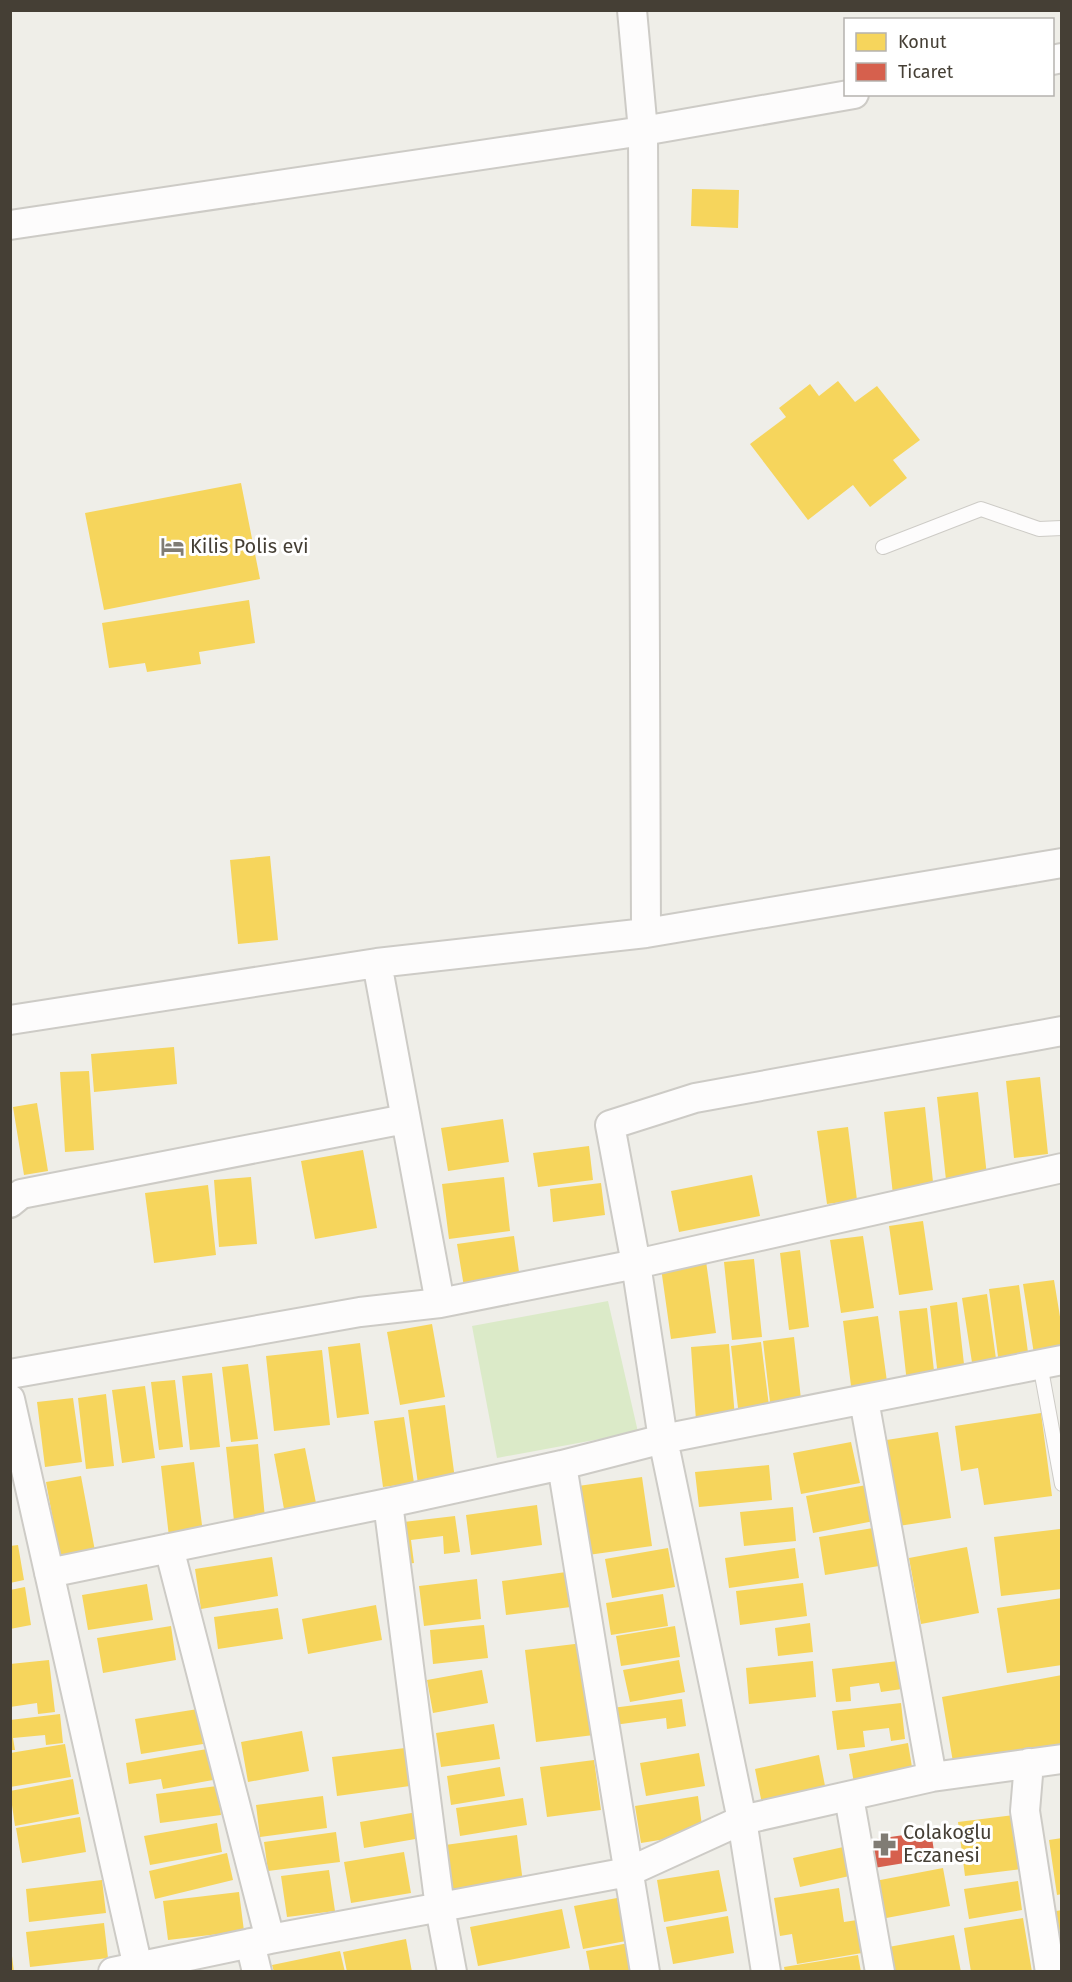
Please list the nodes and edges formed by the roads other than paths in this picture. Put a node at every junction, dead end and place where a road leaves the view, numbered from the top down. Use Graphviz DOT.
graph roads {
  1 [pos="632,10"];
  2 [pos="844,96"];
  3 [pos="643,131"];
  4 [pos="10,225"];
  5 [pos="1062,528"];
  6 [pos="884,547"];
  7 [pos="1062,863"];
  8 [pos="646,933"];
  9 [pos="377,963"];
  10 [pos="10,1020"];
  11 [pos="1062,1031"];
  12 [pos="405,1119"];
  13 [pos="1062,1168"];
  14 [pos="10,1203"];
  15 [pos="636,1264"];
  16 [pos="440,1303"];
  17 [pos="1051,1362"];
  18 [pos="10,1374"];
  19 [pos="10,1399"];
  20 [pos="864,1400"];
  21 [pos="663,1439"];
  22 [pos="562,1465"];
  23 [pos="1062,1484"];
  24 [pos="388,1503"];
  25 [pos="169,1548"];
  26 [pos="49,1573"];
  27 [pos="1062,1759"];
  28 [pos="1029,1763"];
  29 [pos="932,1777"];
  30 [pos="849,1797"];
  31 [pos="742,1820"];
  32 [pos="628,1872"];
  33 [pos="440,1908"];
  34 [pos="260,1941"];
  35 [pos="130,1970"];
  36 [pos="257,1971"];
  37 [pos="452,1971"];
  38 [pos="645,1971"];
  39 [pos="766,1971"];
  40 [pos="880,1971"];
  41 [pos="1050,1971"];
  1 -- 3 [label="street"];
  2 -- 3 [label="street"];
  3 -- 4 [label="street"];
  3 -- 8 [label="street"];
  5 -- 6 [label="lane"];
  7 -- 8 [label="street"];
  8 -- 9 [label="street"];
  9 -- 10 [label="street"];
  9 -- 12 [label="street"];
  11 -- 15 [label="street"];
  12 -- 14 [label="street"];
  12 -- 16 [label="street"];
  13 -- 15 [label="street"];
  15 -- 16 [label="street"];
  15 -- 21 [label="street"];
  16 -- 18 [label="street"];
  17 -- 20 [label="street"];
  17 -- 23 [label="lane"];
  19 -- 26 [label="street"];
  20 -- 21 [label="street"];
  20 -- 29 [label="street"];
  21 -- 22 [label="street"];
  21 -- 31 [label="street"];
  22 -- 24 [label="street"];
  22 -- 32 [label="street"];
  24 -- 25 [label="street"];
  24 -- 33 [label="street"];
  25 -- 26 [label="street"];
  25 -- 34 [label="street"];
  26 -- 35 [label="street"];
  27 -- 28 [label="street"];
  28 -- 29 [label="street"];
  28 -- 41 [label="street"];
  29 -- 30 [label="street"];
  30 -- 31 [label="street"];
  30 -- 40 [label="street"];
  31 -- 32 [label="street"];
  31 -- 39 [label="street"];
  32 -- 33 [label="street"];
  32 -- 38 [label="street"];
  33 -- 34 [label="street"];
  33 -- 37 [label="street"];
  34 -- 35 [label="street"];
  34 -- 36 [label="street"];
}
